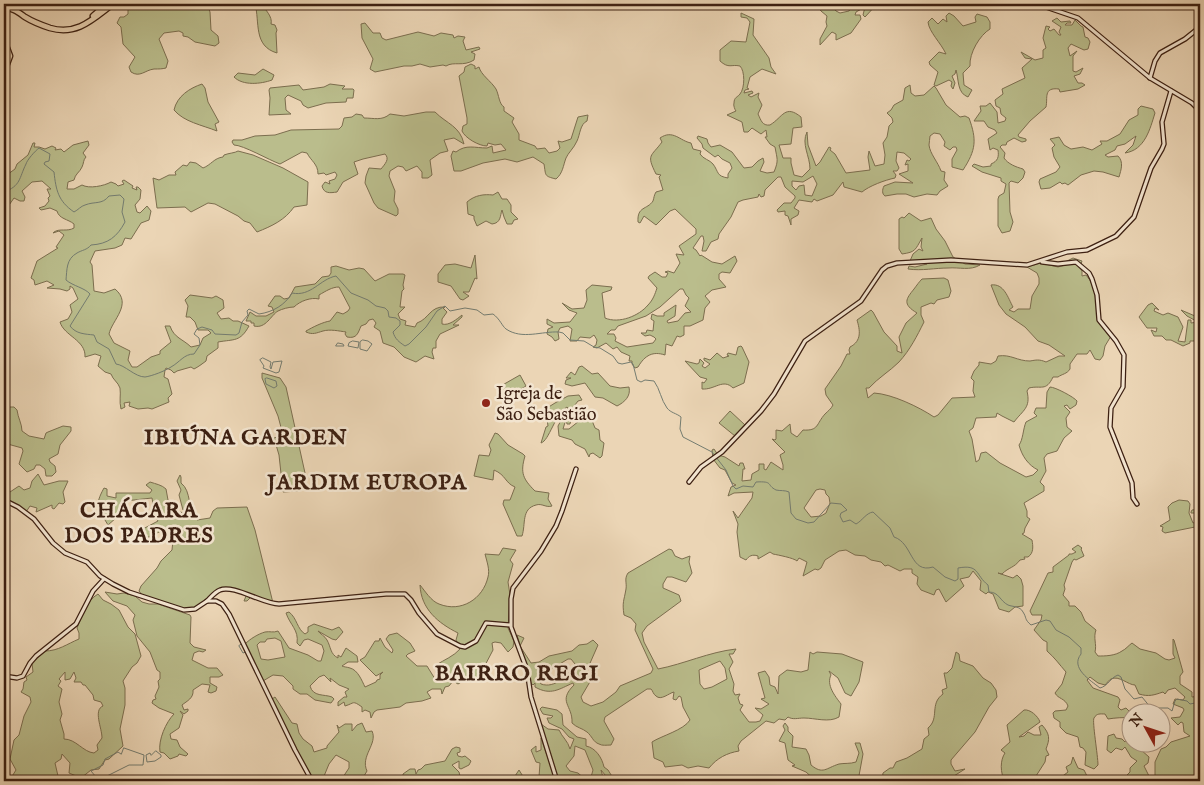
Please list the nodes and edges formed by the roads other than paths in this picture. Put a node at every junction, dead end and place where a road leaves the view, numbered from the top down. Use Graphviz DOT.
graph roads {
  1 [pos="107,4"];
  2 [pos="113,4"];
  3 [pos="1037,4"];
  4 [pos="4,9"];
  5 [pos="84,26"];
  6 [pos="1200,27"];
  7 [pos="4,40"];
  8 [pos="4,72"];
  9 [pos="1150,78"];
  10 [pos="4,85"];
  11 [pos="1171,91"];
  12 [pos="1200,111"];
  13 [pos="4,116"];
  14 [pos="1040,262"];
  15 [pos="576,469"];
  16 [pos="689,482"];
  17 [pos="4,500"];
  18 [pos="1138,504"];
  19 [pos="104,579"];
  20 [pos="207,601"];
  21 [pos="510,625"];
  22 [pos="4,676"];
  23 [pos="312,781"];
  24 [pos="557,781"];
  1 -- 5 [label="main road"];
  2 -- 5 [label="main road"];
  3 -- 9 [label="street"];
  4 -- 5 [label="main road"];
  6 -- 9 [label="street"];
  7 -- 8 [label="main road"];
  9 -- 11 [label="street"];
  10 -- 13 [label="main road"];
  11 -- 12 [label="street"];
  11 -- 14 [label="street"];
  14 -- 16 [label="street"];
  14 -- 18 [label="street"];
  15 -- 21 [label="street"];
  17 -- 19 [label="street"];
  19 -- 20 [label="street"];
  19 -- 22 [label="street"];
  20 -- 21 [label="street"];
  20 -- 23 [label="street"];
  21 -- 24 [label="street"];
}
